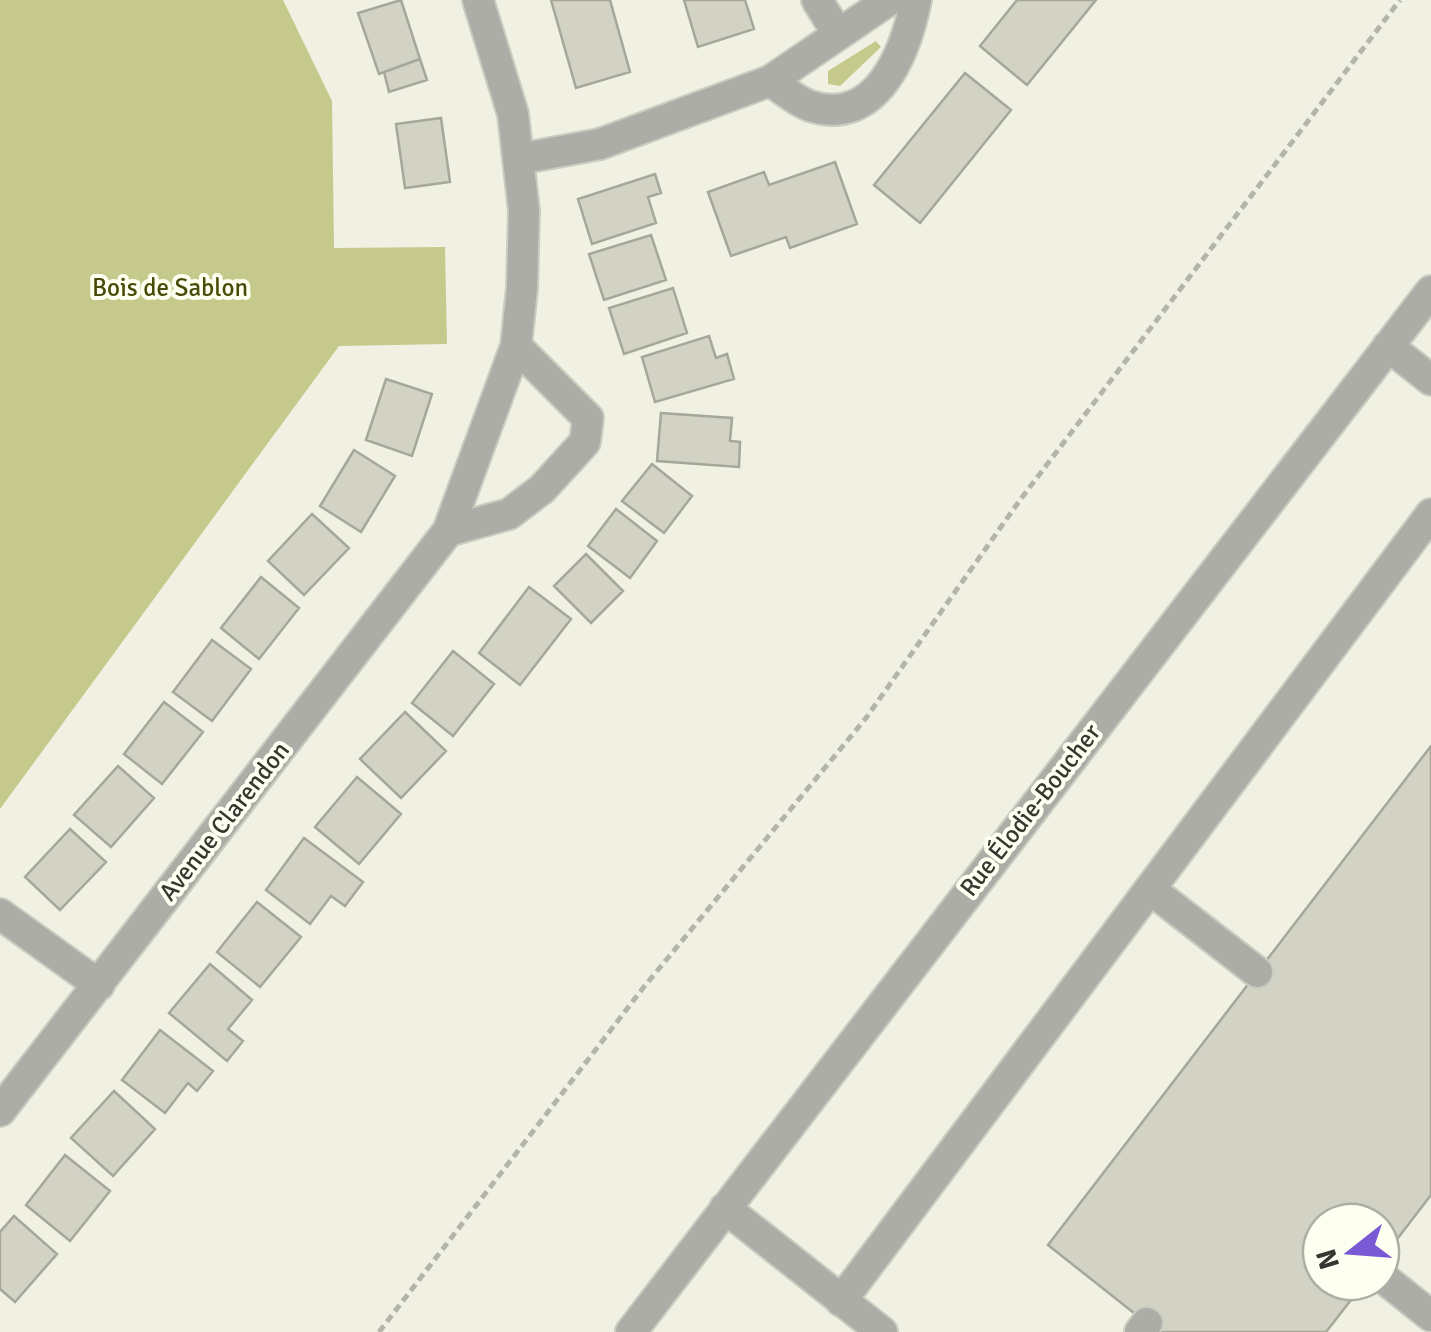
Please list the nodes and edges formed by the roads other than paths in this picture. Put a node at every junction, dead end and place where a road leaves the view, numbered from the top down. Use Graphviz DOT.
graph roads {
  1 [pos="478,0"];
  2 [pos="817,0"];
  3 [pos="890,0"];
  4 [pos="916,0"];
  5 [pos="838,34"];
  6 [pos="770,81"];
  7 [pos="519,159"];
  8 [pos="1431,291"];
  9 [pos="516,346"];
  10 [pos="1388,346"];
  11 [pos="1431,380"];
  12 [pos="1431,514"];
  13 [pos="448,531"];
  14 [pos="1150,888"];
  15 [pos="0,914"];
  16 [pos="1257,972"];
  17 [pos="99,985"];
  18 [pos="0,1111"];
  19 [pos="725,1208"];
  20 [pos="1401,1292"];
  21 [pos="842,1301"];
  22 [pos="1431,1316"];
  23 [pos="630,1332"];
  24 [pos="882,1332"];
  1 -- 7 [label="street, Avenue Clarendon"];
  2 -- 5 [label="street"];
  3 -- 5 [label="street"];
  4 -- 6 [label="street"];
  5 -- 6 [label="street"];
  6 -- 7 [label="street"];
  7 -- 9 [label="street, Avenue Clarendon"];
  8 -- 10 [label="street, Rue Élodie-Boucher"];
  9 -- 13 [label="street, Avenue Clarendon"];
  9 -- 13 [label="street"];
  10 -- 11 [label="street"];
  10 -- 19 [label="street, Rue Élodie-Boucher"];
  12 -- 14 [label="street"];
  13 -- 17 [label="street, Avenue Clarendon"];
  14 -- 16 [label="street"];
  14 -- 21 [label="street"];
  15 -- 17 [label="street"];
  17 -- 18 [label="street, Avenue Clarendon"];
  19 -- 21 [label="street"];
  19 -- 23 [label="street, Rue Élodie-Boucher"];
  20 -- 22 [label="street"];
  21 -- 24 [label="street"];
}
